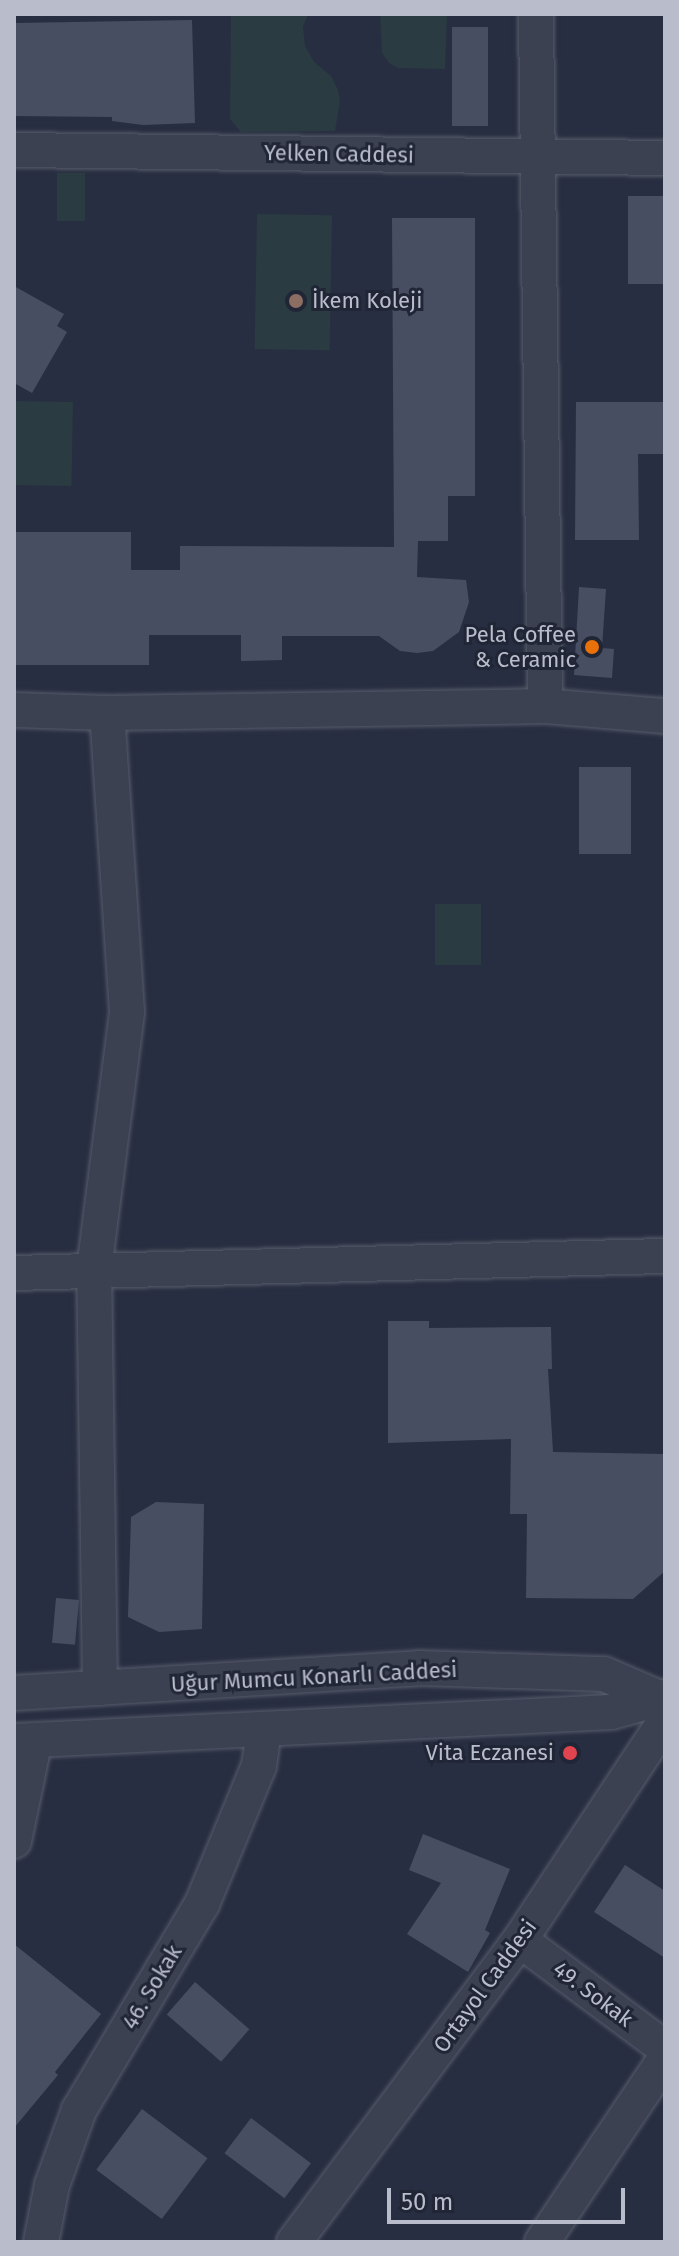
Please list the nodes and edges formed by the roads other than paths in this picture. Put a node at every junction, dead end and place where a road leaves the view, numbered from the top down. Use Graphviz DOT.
graph roads {
  1 [pos="536,14"];
  2 [pos="14,150"];
  3 [pos="537,157"];
  4 [pos="665,158"];
  5 [pos="545,706"];
  6 [pos="14,710"];
  7 [pos="107,713"];
  8 [pos="665,716"];
  9 [pos="665,1256"];
  10 [pos="94,1270"];
  11 [pos="14,1273"];
  12 [pos="100,1688"];
  13 [pos="14,1693"];
  14 [pos="662,1705"];
  15 [pos="264,1731"];
  16 [pos="24,1740"];
  17 [pos="14,1841"];
  18 [pos="520,1940"];
  19 [pos="665,2048"];
  20 [pos="665,2059"];
  21 [pos="41,2242"];
  22 [pos="294,2242"];
  23 [pos="542,2242"];
  1 -- 3 [label="street"];
  2 -- 3 [label="street, Yelken Caddesi"];
  3 -- 4 [label="street, Yelken Caddesi"];
  3 -- 5 [label="street"];
  5 -- 7 [label="street"];
  5 -- 8 [label="street"];
  6 -- 7 [label="street"];
  7 -- 10 [label="street"];
  9 -- 10 [label="street"];
  10 -- 11 [label="street"];
  10 -- 12 [label="street"];
  12 -- 13 [label="street, Uğur Mumcu Konarlı Caddesi"];
  12 -- 14 [label="street, Uğur Mumcu Konarlı Caddesi"];
  14 -- 15 [label="street"];
  14 -- 18 [label="street, Ortayol Caddesi"];
  15 -- 16 [label="street"];
  15 -- 21 [label="street, 46. Sokak"];
  16 -- 17 [label="street"];
  18 -- 19 [label="street, 49. Sokak"];
  18 -- 22 [label="street, Ortayol Caddesi"];
  20 -- 23 [label="street"];
}
